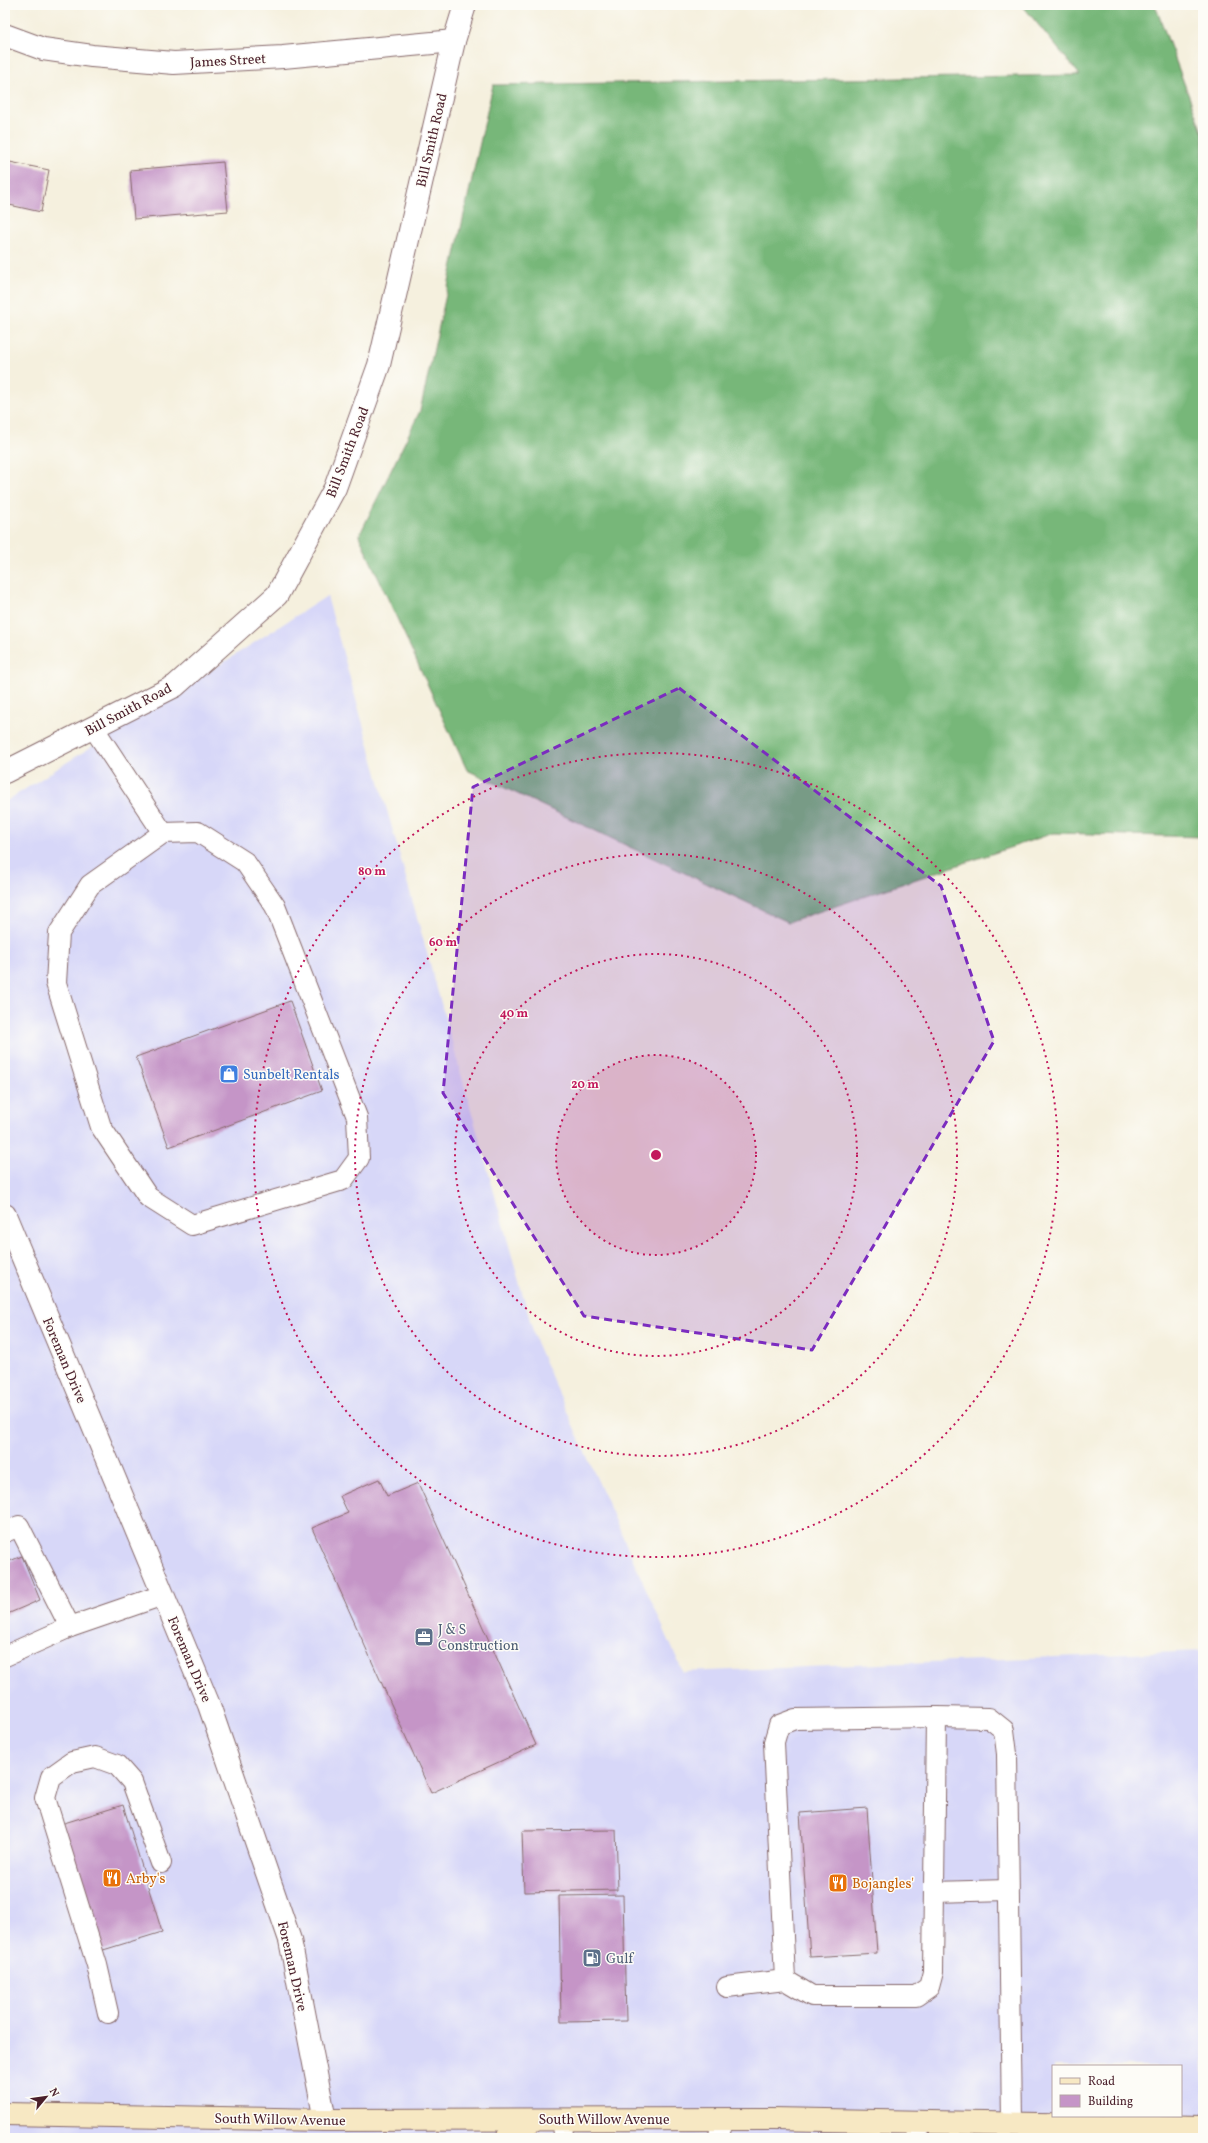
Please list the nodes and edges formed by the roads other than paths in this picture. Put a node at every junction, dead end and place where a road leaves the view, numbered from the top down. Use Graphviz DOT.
graph roads {
  1 [pos="465,5"];
  2 [pos="5,35"];
  3 [pos="454,41"];
  4 [pos="93,727"];
  5 [pos="5,772"];
  6 [pos="163,833"];
  7 [pos="5,1215"];
  8 [pos="5,1532"];
  9 [pos="163,1595"];
  10 [pos="70,1627"];
  11 [pos="5,1656"];
  12 [pos="936,1716"];
  13 [pos="161,1862"];
  14 [pos="1008,1890"];
  15 [pos="934,1892"];
  16 [pos="785,1980"];
  17 [pos="727,1987"];
  18 [pos="108,2013"];
  19 [pos="5,2114"];
  20 [pos="534,2120"];
  21 [pos="1012,2123"];
  22 [pos="1203,2127"];
  23 [pos="721,2128"];
  24 [pos="326,2129"];
  25 [pos="563,2129"];
  26 [pos="918,2130"];
  27 [pos="507,2138"];
  1 -- 3 [label="street, Bill Smith Road"];
  2 -- 3 [label="street, James Street"];
  3 -- 4 [label="street, Bill Smith Road"];
  4 -- 5 [label="street, Bill Smith Road"];
  4 -- 6 [label="lane"];
  6 -- 6 [label="lane"];
  7 -- 9 [label="street, Foreman Drive"];
  8 -- 10 [label="lane"];
  9 -- 10 [label="lane"];
  9 -- 24 [label="street, Foreman Drive"];
  10 -- 11 [label="lane"];
  12 -- 14 [label="lane"];
  12 -- 15 [label="lane"];
  12 -- 16 [label="lane"];
  13 -- 18 [label="lane"];
  14 -- 15 [label="lane"];
  14 -- 21 [label="lane"];
  15 -- 16 [label="lane"];
  16 -- 17 [label="lane"];
  19 -- 24 [label="main road, South Willow Avenue"];
  20 -- 24 [label="main road, South Willow Avenue"];
  20 -- 25 [label="main road, South Willow Avenue"];
  20 -- 27 [label="main road"];
  21 -- 22 [label="main road, South Willow Avenue"];
  21 -- 26 [label="main road, South Willow Avenue"];
  23 -- 25 [label="main road, South Willow Avenue"];
  23 -- 26 [label="main road, South Willow Avenue"];
}
